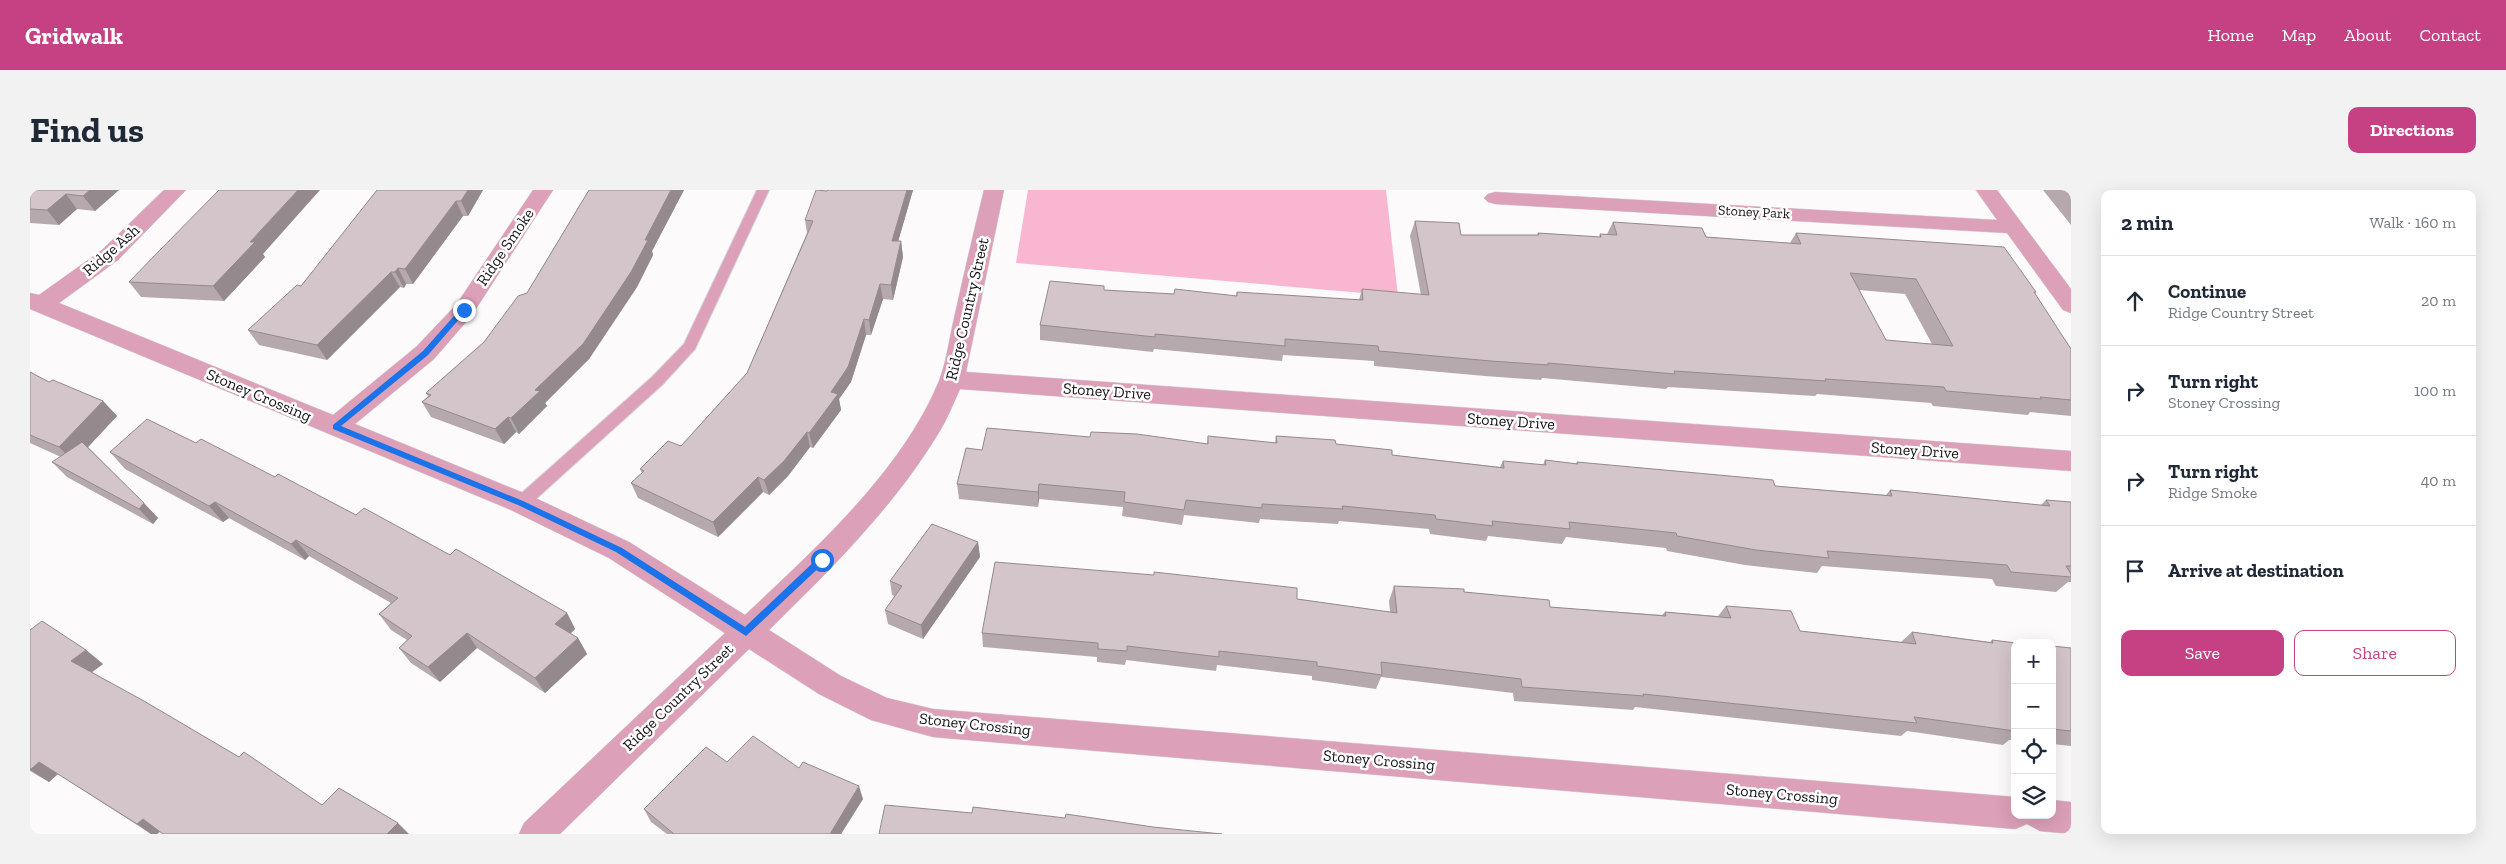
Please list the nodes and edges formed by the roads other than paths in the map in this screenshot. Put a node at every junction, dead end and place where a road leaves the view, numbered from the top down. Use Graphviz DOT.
graph roads {
  1 [pos="176,190"];
  2 [pos="543,190"];
  3 [pos="763,190"];
  4 [pos="994,190"];
  5 [pos="1986,190"];
  6 [pos="1494,198"];
  7 [pos="2013,227"];
  8 [pos="36,302"];
  9 [pos="2071,306"];
  10 [pos="952,380"];
  11 [pos="335,427"];
  12 [pos="2071,461"];
  13 [pos="521,503"];
  14 [pos="746,632"];
  15 [pos="2011,813"];
  16 [pos="2056,817"];
  17 [pos="2071,818"];
  18 [pos="536,834"];
  1 -- 8 [label="street, Ridge Ash"];
  2 -- 11 [label="street, Ridge Smoke"];
  3 -- 13 [label="lane"];
  4 -- 10 [label="street, Ridge Country Street"];
  5 -- 7 [label="street"];
  6 -- 7 [label="street, Stoney Park"];
  7 -- 9 [label="street"];
  8 -- 11 [label="street, Stoney Crossing"];
  10 -- 12 [label="street, Stoney Drive"];
  10 -- 14 [label="street, Ridge Country Street"];
  11 -- 13 [label="street, Stoney Crossing"];
  13 -- 14 [label="street, Stoney Crossing"];
  14 -- 15 [label="street, Stoney Crossing"];
  14 -- 18 [label="street, Ridge Country Street"];
  16 -- 17 [label="street"];
}
